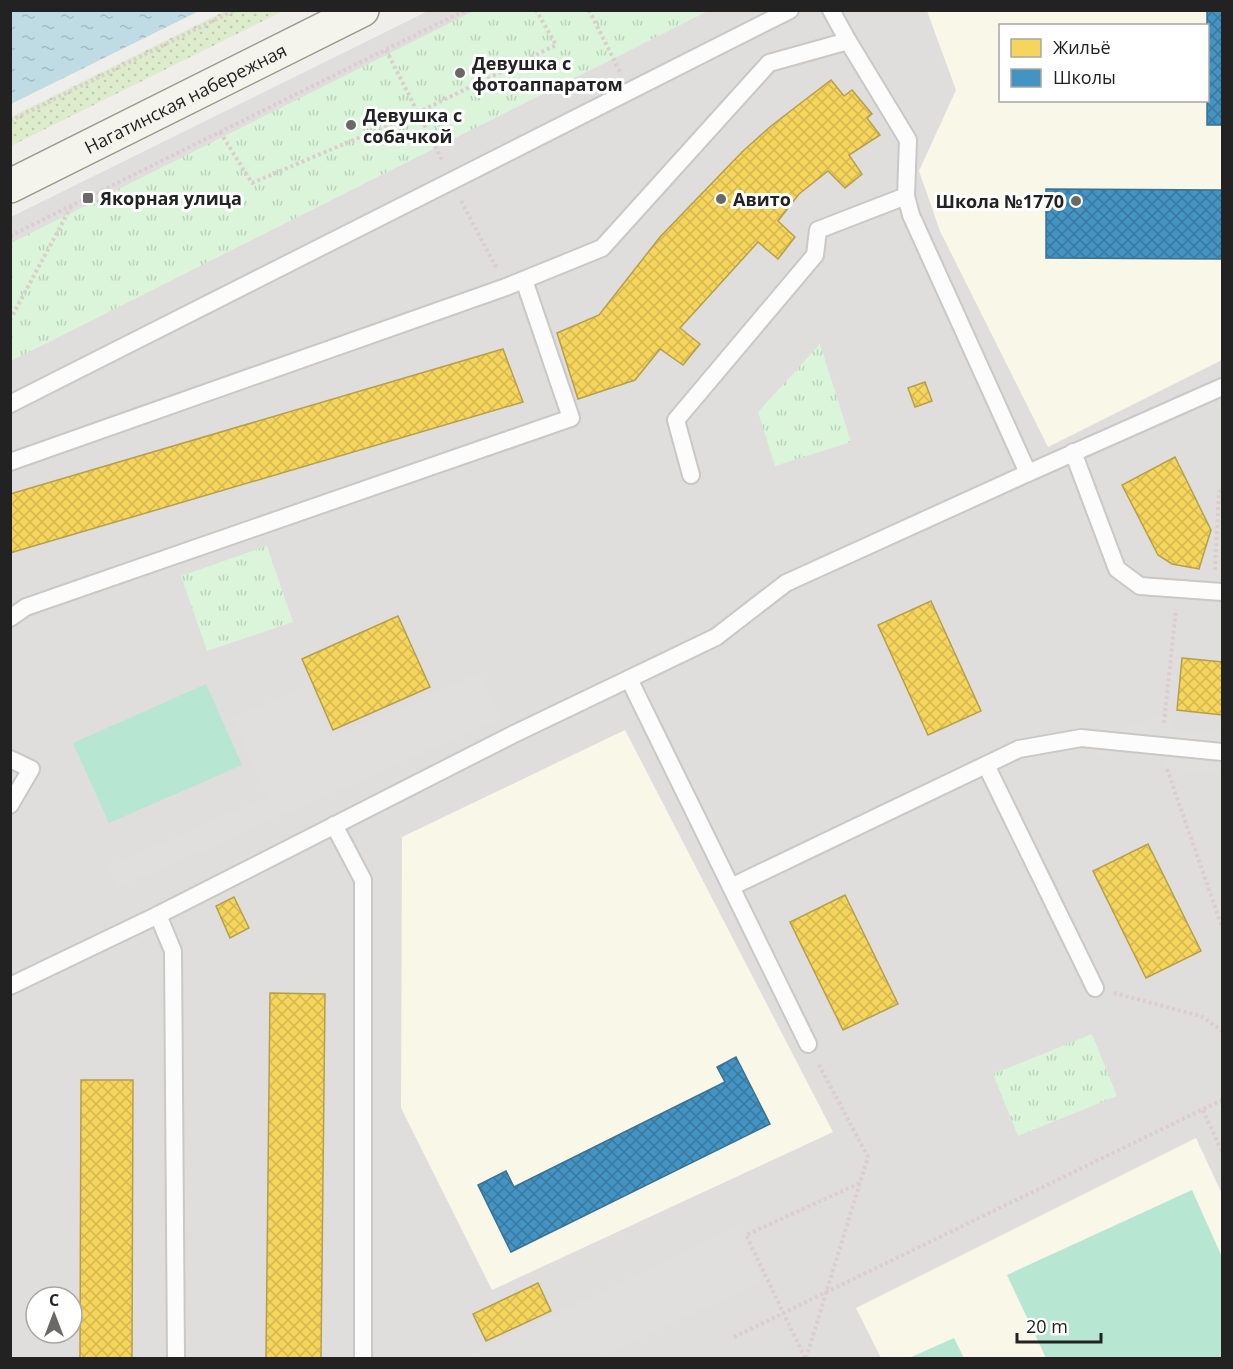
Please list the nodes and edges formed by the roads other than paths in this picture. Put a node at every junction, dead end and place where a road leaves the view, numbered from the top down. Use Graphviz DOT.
graph roads {
  1 [pos="362,10"];
  2 [pos="790,10"];
  3 [pos="831,10"];
  4 [pos="848,41"];
  5 [pos="10,186"];
  6 [pos="906,196"];
  7 [pos="524,280"];
  8 [pos="1222,387"];
  9 [pos="10,404"];
  10 [pos="1073,452"];
  11 [pos="10,462"];
  12 [pos="1028,473"];
  13 [pos="691,475"];
  14 [pos="1218,592"];
  15 [pos="10,618"];
  16 [pos="629,679"];
  17 [pos="1222,752"];
  18 [pos="10,759"];
  19 [pos="986,765"];
  20 [pos="10,805"];
  21 [pos="334,825"];
  22 [pos="731,887"];
  23 [pos="158,915"];
  24 [pos="10,986"];
  25 [pos="1095,988"];
  26 [pos="808,1044"];
  27 [pos="176,1359"];
  28 [pos="363,1359"];
  1 -- 5 [label="street, Нагатинская набережная"];
  2 -- 9 [label="lane"];
  3 -- 4 [label="lane"];
  4 -- 6 [label="lane"];
  4 -- 7 [label="lane"];
  6 -- 12 [label="lane"];
  6 -- 13 [label="lane"];
  7 -- 11 [label="lane"];
  7 -- 15 [label="lane"];
  8 -- 10 [label="lane"];
  10 -- 12 [label="lane"];
  10 -- 14 [label="lane"];
  12 -- 16 [label="lane"];
  16 -- 21 [label="lane"];
  16 -- 22 [label="lane"];
  17 -- 19 [label="lane"];
  18 -- 20 [label="lane"];
  19 -- 22 [label="lane"];
  19 -- 25 [label="lane"];
  21 -- 23 [label="lane"];
  21 -- 28 [label="lane"];
  22 -- 26 [label="lane"];
  23 -- 24 [label="lane"];
  23 -- 27 [label="lane"];
}
